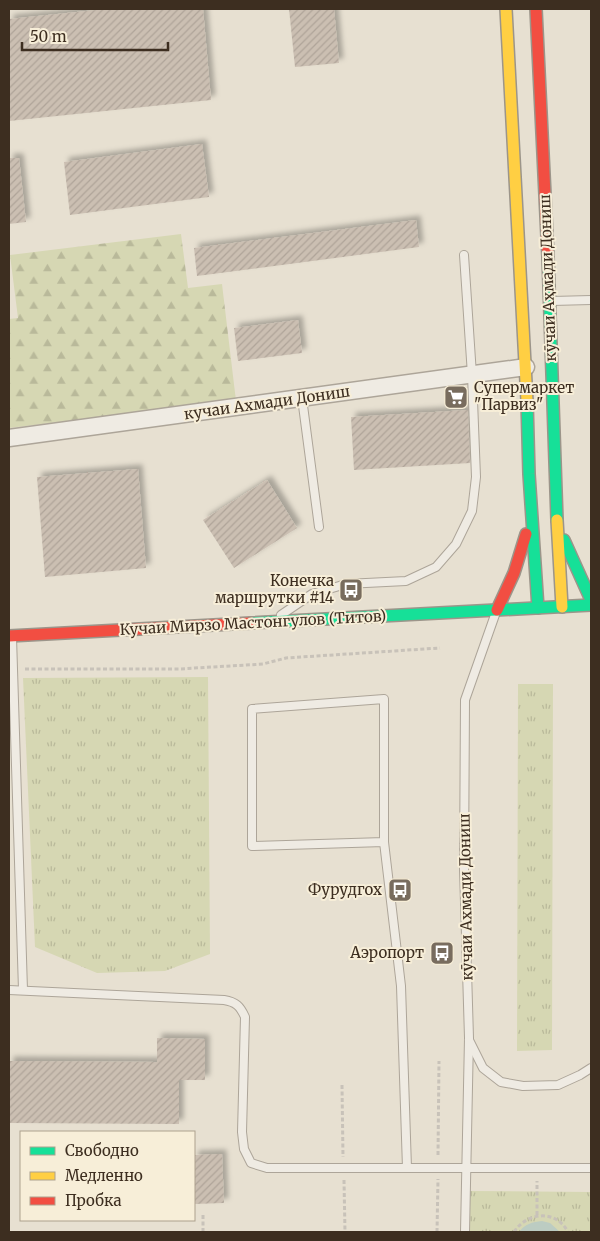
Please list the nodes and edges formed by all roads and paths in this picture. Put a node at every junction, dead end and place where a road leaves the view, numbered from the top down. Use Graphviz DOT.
graph roads {
  1 [pos="506,9"];
  2 [pos="536,9"];
  3 [pos="464,255"];
  4 [pos="591,300"];
  5 [pos="550,301"];
  6 [pos="526,368"];
  7 [pos="472,375"];
  8 [pos="302,398"];
  9 [pos="9,438"];
  10 [pos="531,509"];
  11 [pos="556,510"];
  12 [pos="319,527"];
  13 [pos="591,600"];
  14 [pos="591,605"];
  15 [pos="562,607"];
  16 [pos="538,608"];
  17 [pos="497,610"];
  18 [pos="270,622"];
  19 [pos="10,636"];
  20 [pos="440,648"];
  21 [pos="14,669"];
  22 [pos="384,842"];
  23 [pos="9,990"];
  24 [pos="23,990"];
  25 [pos="469,1038"];
  26 [pos="439,1061"];
  27 [pos="591,1068"];
  28 [pos="407,1168"];
  29 [pos="438,1168"];
  30 [pos="467,1168"];
  31 [pos="538,1168"];
  32 [pos="591,1168"];
  33 [pos="203,1213"];
  34 [pos="537,1215"];
  35 [pos="203,1232"];
  36 [pos="437,1232"];
  37 [pos="465,1232"];
  38 [pos="514,1232"];
  39 [pos="568,1232"];
  1 -- 6 [label="street"];
  2 -- 5 [label="street, кӯчаи Аҳмади Дониш"];
  3 -- 7 [label="lane"];
  4 -- 5 [label="lane"];
  5 -- 11 [label="street, кӯчаи Аҳмади Дониш"];
  6 -- 7 [label="street, кучаи Ахмади Дониш"];
  6 -- 10 [label="street"];
  7 -- 8 [label="street, кучаи Ахмади Дониш"];
  7 -- 18 [label="lane"];
  8 -- 9 [label="street, кучаи Ахмади Дониш"];
  8 -- 12 [label="lane"];
  10 -- 16 [label="street"];
  10 -- 17 [label="street"];
  11 -- 13 [label="street"];
  11 -- 15 [label="street, кӯчаи Аҳмади Дониш"];
  14 -- 15 [label="street, Кучаи Мирзо Мастонгулов (Титов)"];
  15 -- 16 [label="street, Кучаи Мирзо Мастонгулов (Титов)"];
  16 -- 17 [label="street, Кучаи Мирзо Мастонгулов (Титов)"];
  17 -- 18 [label="street, Кучаи Мирзо Мастонгулов (Титов)"];
  17 -- 25 [label="lane, кӯчаи Ахмади Дониш"];
  18 -- 19 [label="street, Кучаи Мирзо Мастонгулов (Титов)"];
  19 -- 21 [label="lane"];
  20 -- 21 [label="path"];
  21 -- 24 [label="lane"];
  22 -- 22 [label="lane"];
  22 -- 28 [label="lane"];
  23 -- 24 [label="lane"];
  24 -- 28 [label="lane"];
  25 -- 27 [label="lane, кӯчаи Ахмади Дониш"];
  25 -- 30 [label="lane"];
  26 -- 29 [label="path"];
  28 -- 29 [label="lane"];
  29 -- 30 [label="lane"];
  29 -- 36 [label="path"];
  30 -- 31 [label="lane"];
  30 -- 37 [label="lane"];
  31 -- 32 [label="lane"];
  31 -- 34 [label="path"];
  33 -- 35 [label="path"];
  34 -- 38 [label="path"];
  34 -- 39 [label="path"];
}
